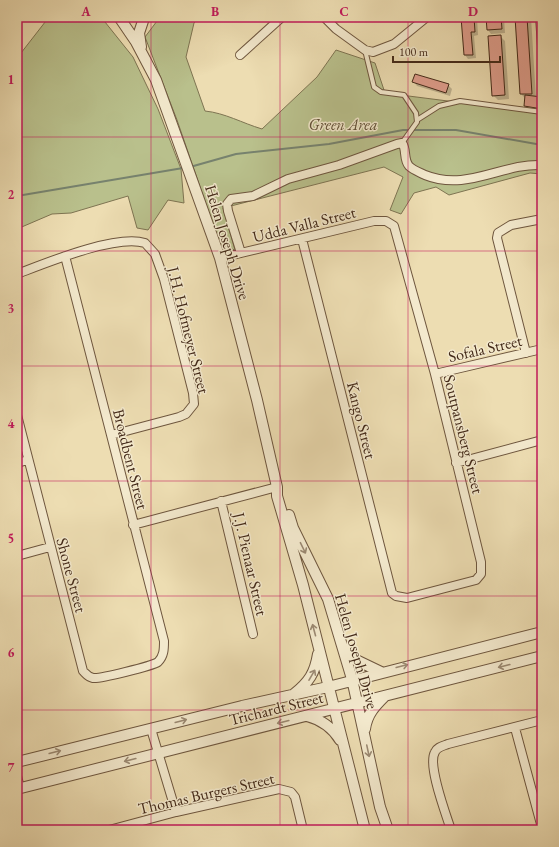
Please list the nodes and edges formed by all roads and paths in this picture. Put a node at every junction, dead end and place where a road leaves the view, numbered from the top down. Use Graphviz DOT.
graph roads {
  1 [pos="119,17"];
  2 [pos="144,17"];
  3 [pos="282,17"];
  4 [pos="324,17"];
  5 [pos="427,17"];
  6 [pos="538,17"];
  7 [pos="128,29"];
  8 [pos="365,50"];
  9 [pos="142,52"];
  10 [pos="240,55"];
  11 [pos="542,75"];
  12 [pos="542,112"];
  13 [pos="417,120"];
  14 [pos="402,143"];
  15 [pos="542,165"];
  16 [pos="542,219"];
  17 [pos="394,226"];
  18 [pos="302,239"];
  19 [pos="241,253"];
  20 [pos="65,256"];
  21 [pos="220,258"];
  22 [pos="17,274"];
  23 [pos="542,349"];
  24 [pos="526,353"];
  25 [pos="435,374"];
  26 [pos="17,415"];
  27 [pos="112,435"];
  28 [pos="542,440"];
  29 [pos="28,460"];
  30 [pos="17,462"];
  31 [pos="456,463"];
  32 [pos="277,487"];
  33 [pos="221,501"];
  34 [pos="133,525"];
  35 [pos="50,547"];
  36 [pos="17,556"];
  37 [pos="407,598"];
  38 [pos="542,632"];
  39 [pos="253,634"];
  40 [pos="341,642"];
  41 [pos="319,649"];
  42 [pos="542,656"];
  43 [pos="152,665"];
  44 [pos="381,672"];
  45 [pos="352,679"];
  46 [pos="328,686"];
  47 [pos="293,695"];
  48 [pos="387,695"];
  49 [pos="357,702"];
  50 [pos="334,708"];
  51 [pos="306,716"];
  52 [pos="542,720"];
  53 [pos="515,728"];
  54 [pos="151,729"];
  55 [pos="365,734"];
  56 [pos="343,745"];
  57 [pos="157,754"];
  58 [pos="17,762"];
  59 [pos="17,776"];
  60 [pos="19,789"];
  61 [pos="176,812"];
  62 [pos="542,828"];
  63 [pos="109,830"];
  64 [pos="303,830"];
  65 [pos="365,830"];
  66 [pos="388,830"];
  67 [pos="450,830"];
  1 -- 7 [label="street, Helen Joseph Drive"];
  2 -- 7 [label="street"];
  2 -- 9 [label="street"];
  3 -- 10 [label="street"];
  4 -- 8 [label="street"];
  5 -- 8 [label="street"];
  6 -- 11 [label="lane"];
  7 -- 9 [label="street, Helen Joseph Drive"];
  8 -- 13 [label="lane"];
  9 -- 21 [label="street, Helen Joseph Drive"];
  12 -- 13 [label="lane"];
  13 -- 14 [label="lane"];
  14 -- 15 [label="street"];
  14 -- 19 [label="street"];
  16 -- 24 [label="street"];
  17 -- 18 [label="street, Udda Valla Street"];
  17 -- 25 [label="street, Soutpansberg Street"];
  18 -- 19 [label="street, Udda Valla Street"];
  18 -- 37 [label="street, Kango Street"];
  19 -- 21 [label="street, Udda Valla Street"];
  20 -- 22 [label="street"];
  20 -- 27 [label="street, Broadbent Street"];
  20 -- 27 [label="street, J.H. Hofmeyer Street"];
  21 -- 32 [label="street, Helen Joseph Drive"];
  23 -- 24 [label="street, Sofala Street"];
  24 -- 25 [label="street, Sofala Street"];
  25 -- 31 [label="street, Soutpansberg Street"];
  26 -- 29 [label="street, Shone Street"];
  27 -- 34 [label="street, Broadbent Street"];
  28 -- 31 [label="street"];
  29 -- 30 [label="street"];
  29 -- 35 [label="street, Shone Street"];
  31 -- 37 [label="street, Soutpansberg Street"];
  32 -- 33 [label="street"];
  32 -- 40 [label="street, Helen Joseph Drive, one-way"];
  41 -- 32 [label="street, Helen Joseph Drive, one-way"];
  33 -- 34 [label="street"];
  33 -- 39 [label="street, J.J. Pienaar Street"];
  34 -- 43 [label="street, Broadbent Street"];
  35 -- 36 [label="street"];
  35 -- 43 [label="street, Shone Street"];
  44 -- 38 [label="street, Trichardt Street, one-way"];
  40 -- 44 [label="street"];
  40 -- 45 [label="street, Helen Joseph Drive"];
  41 -- 46 [label="street, Helen Joseph Drive"];
  47 -- 41 [label="street, one-way"];
  42 -- 48 [label="street, Trichardt Street, one-way"];
  44 -- 45 [label="street, Trichardt Street"];
  45 -- 46 [label="street, Trichardt Street"];
  45 -- 49 [label="street, Helen Joseph Drive"];
  46 -- 47 [label="street, Trichardt Street"];
  46 -- 50 [label="street, Helen Joseph Drive"];
  54 -- 47 [label="street, Trichardt Street, one-way"];
  48 -- 49 [label="street, Trichardt Street"];
  48 -- 55 [label="street"];
  49 -- 50 [label="street, Trichardt Street"];
  49 -- 55 [label="street, Helen Joseph Drive"];
  50 -- 51 [label="street, Trichardt Street"];
  50 -- 56 [label="street, Helen Joseph Drive"];
  51 -- 56 [label="street"];
  51 -- 57 [label="street, Trichardt Street, one-way"];
  52 -- 53 [label="street"];
  53 -- 62 [label="street"];
  53 -- 67 [label="street"];
  54 -- 57 [label="street"];
  58 -- 54 [label="street, Trichardt Street, one-way"];
  55 -- 66 [label="street, Helen Joseph Drive, one-way"];
  56 -- 65 [label="street, Helen Joseph Drive"];
  57 -- 60 [label="street, Trichardt Street, one-way"];
  57 -- 61 [label="street"];
  59 -- 60 [label="street"];
  61 -- 63 [label="street, Thomas Burgers Street"];
  61 -- 64 [label="street, Thomas Burgers Street"];
}
